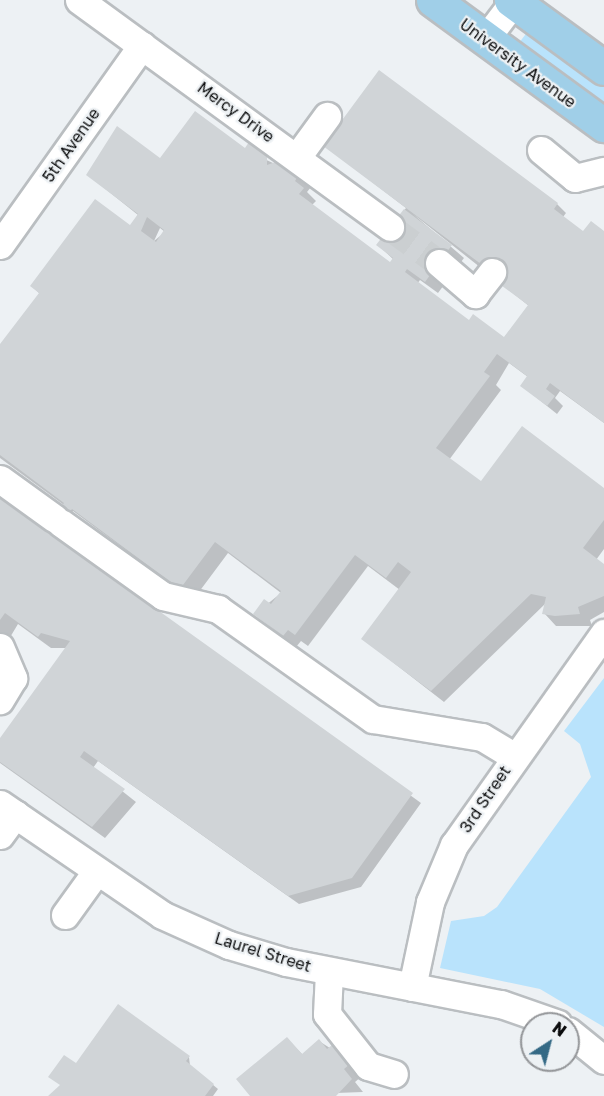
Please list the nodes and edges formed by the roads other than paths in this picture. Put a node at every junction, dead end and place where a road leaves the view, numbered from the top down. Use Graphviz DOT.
graph roads {
  1 [pos="79,0"];
  2 [pos="433,0"];
  3 [pos="513,1"];
  4 [pos="486,38"];
  5 [pos="142,45"];
  6 [pos="602,63"];
  7 [pos="327,116"];
  8 [pos="604,125"];
  9 [pos="541,150"];
  10 [pos="297,157"];
  11 [pos="604,171"];
  12 [pos="390,227"];
  13 [pos="3,235"];
  14 [pos="439,263"];
  15 [pos="492,272"];
  16 [pos="0,479"];
  17 [pos="604,633"];
  18 [pos="0,647"];
  19 [pos="0,700"];
  20 [pos="514,756"];
  21 [pos="5,817"];
  22 [pos="96,872"];
  23 [pos="65,915"];
  24 [pos="330,972"];
  25 [pos="412,987"];
  26 [pos="524,1012"];
  27 [pos="580,1041"];
  28 [pos="604,1060"];
  29 [pos="394,1074"];
  1 -- 5 [label="street, Mercy Drive"];
  2 -- 4 [label="main road, University Avenue"];
  3 -- 4 [label="street"];
  3 -- 6 [label="main road"];
  4 -- 8 [label="main road, University Avenue"];
  5 -- 10 [label="street, Mercy Drive"];
  5 -- 13 [label="street, 5th Avenue"];
  7 -- 10 [label="street"];
  9 -- 11 [label="street"];
  10 -- 12 [label="street, Mercy Drive"];
  14 -- 15 [label="street"];
  16 -- 20 [label="street"];
  17 -- 20 [label="street, 3rd Street"];
  18 -- 19 [label="street"];
  20 -- 25 [label="street, 3rd Street"];
  21 -- 22 [label="street, Laurel Street"];
  22 -- 23 [label="street"];
  22 -- 24 [label="street, Laurel Street"];
  24 -- 25 [label="street, Laurel Street"];
  24 -- 29 [label="street"];
  25 -- 26 [label="street, Laurel Street"];
  27 -- 28 [label="street"];
}
